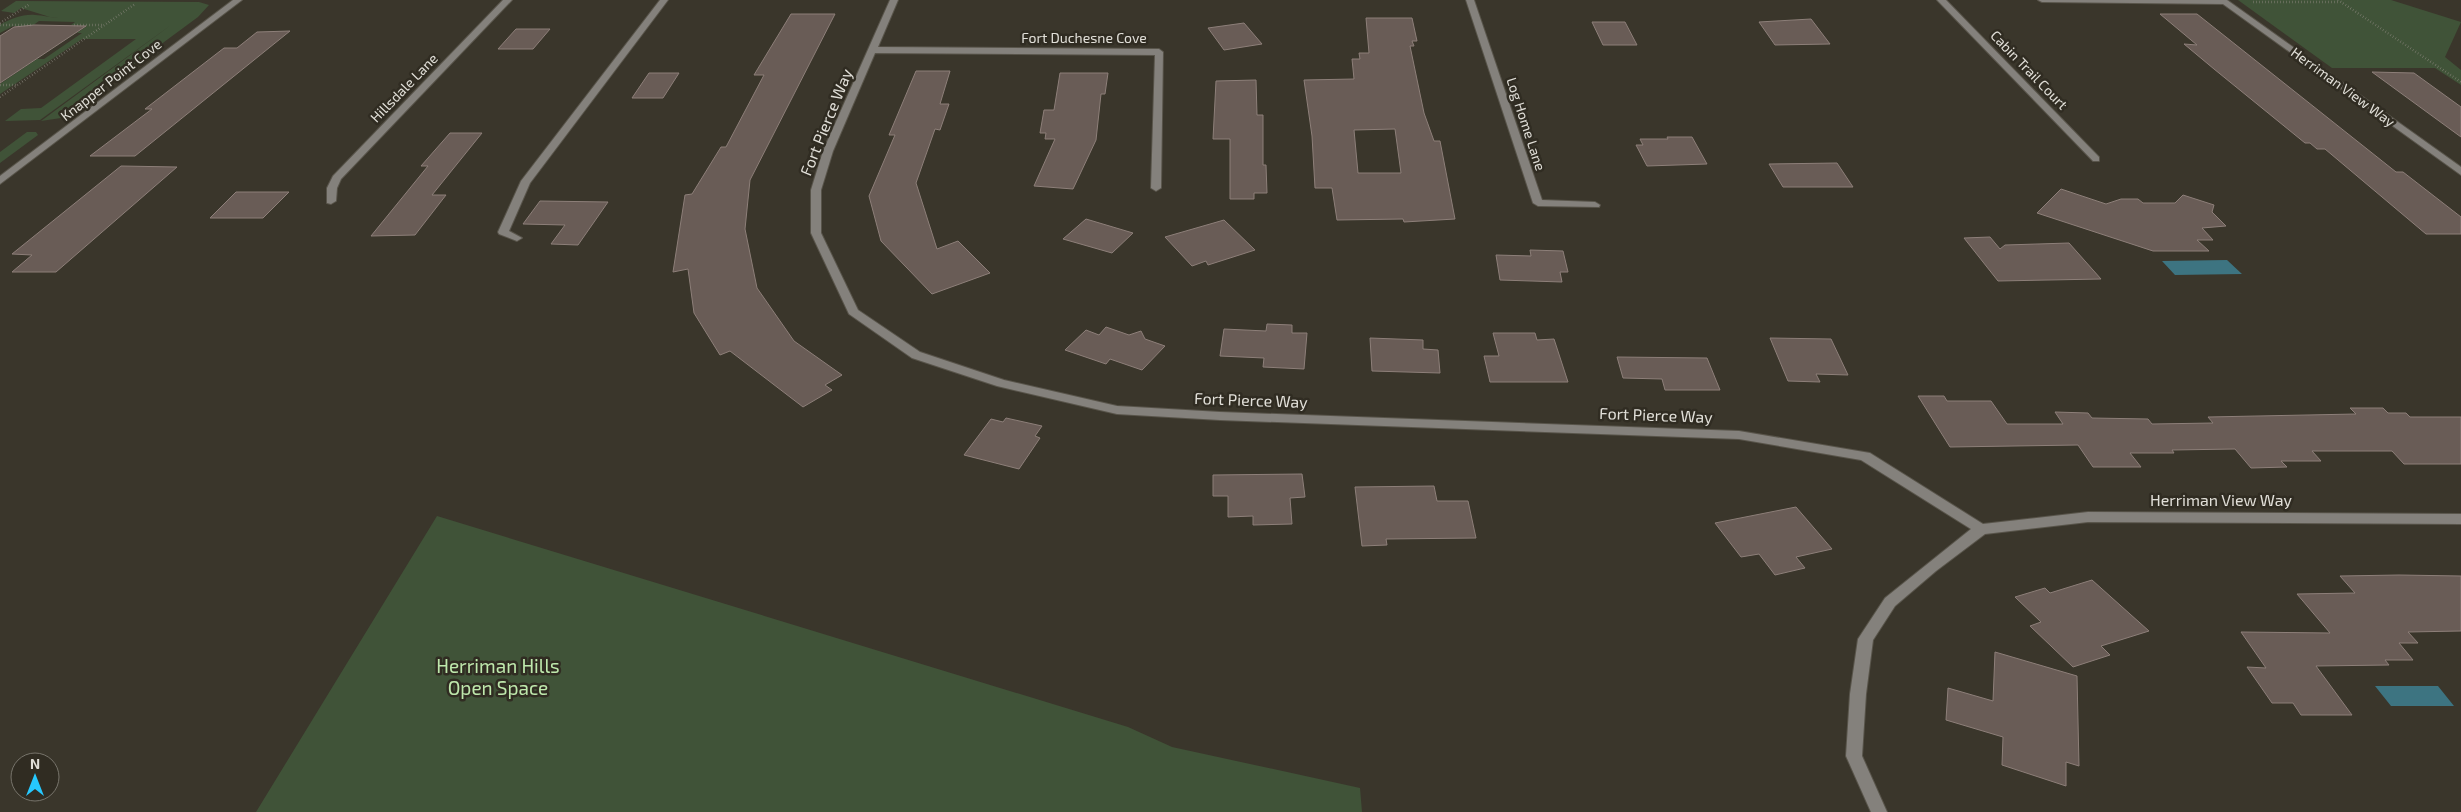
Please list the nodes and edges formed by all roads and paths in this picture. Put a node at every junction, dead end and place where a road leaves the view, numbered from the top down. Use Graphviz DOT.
graph roads {
  1 [pos="238,0"];
  2 [pos="508,0"];
  3 [pos="664,0"];
  4 [pos="894,0"];
  5 [pos="1470,0"];
  6 [pos="1941,0"];
  7 [pos="2042,0"];
  8 [pos="2224,1"];
  9 [pos="2339,1"];
  10 [pos="2248,2"];
  11 [pos="30,4"];
  12 [pos="135,4"];
  13 [pos="0,24"];
  14 [pos="33,25"];
  15 [pos="74,25"];
  16 [pos="105,25"];
  17 [pos="63,49"];
  18 [pos="69,49"];
  19 [pos="873,50"];
  20 [pos="2461,82"];
  21 [pos="0,85"];
  22 [pos="17,85"];
  23 [pos="0,97"];
  24 [pos="2096,159"];
  25 [pos="2461,172"];
  26 [pos="0,181"];
  27 [pos="1156,188"];
  28 [pos="331,201"];
  29 [pos="1595,205"];
  30 [pos="516,238"];
  31 [pos="2461,519"];
  32 [pos="1981,529"];
  33 [pos="1879,812"];
  1 -- 26 [label="street, Knapper Point Cove"];
  2 -- 28 [label="street, Hillsdale Lane"];
  3 -- 30 [label="street"];
  4 -- 19 [label="street, Fort Pierce Way"];
  5 -- 29 [label="street, Log Home Lane"];
  6 -- 24 [label="street, Cabin Trail Court"];
  7 -- 8 [label="street"];
  8 -- 25 [label="street, Herriman View Way"];
  9 -- 10 [label="path"];
  9 -- 20 [label="path"];
  11 -- 13 [label="path"];
  12 -- 16 [label="path"];
  13 -- 14 [label="path"];
  15 -- 16 [label="path"];
  16 -- 18 [label="path"];
  17 -- 18 [label="path"];
  18 -- 22 [label="path"];
  19 -- 27 [label="street, Fort Duchesne Cove"];
  19 -- 32 [label="street, Fort Pierce Way"];
  21 -- 22 [label="path"];
  22 -- 23 [label="path"];
  31 -- 32 [label="street, Herriman View Way"];
  32 -- 33 [label="street"];
}
